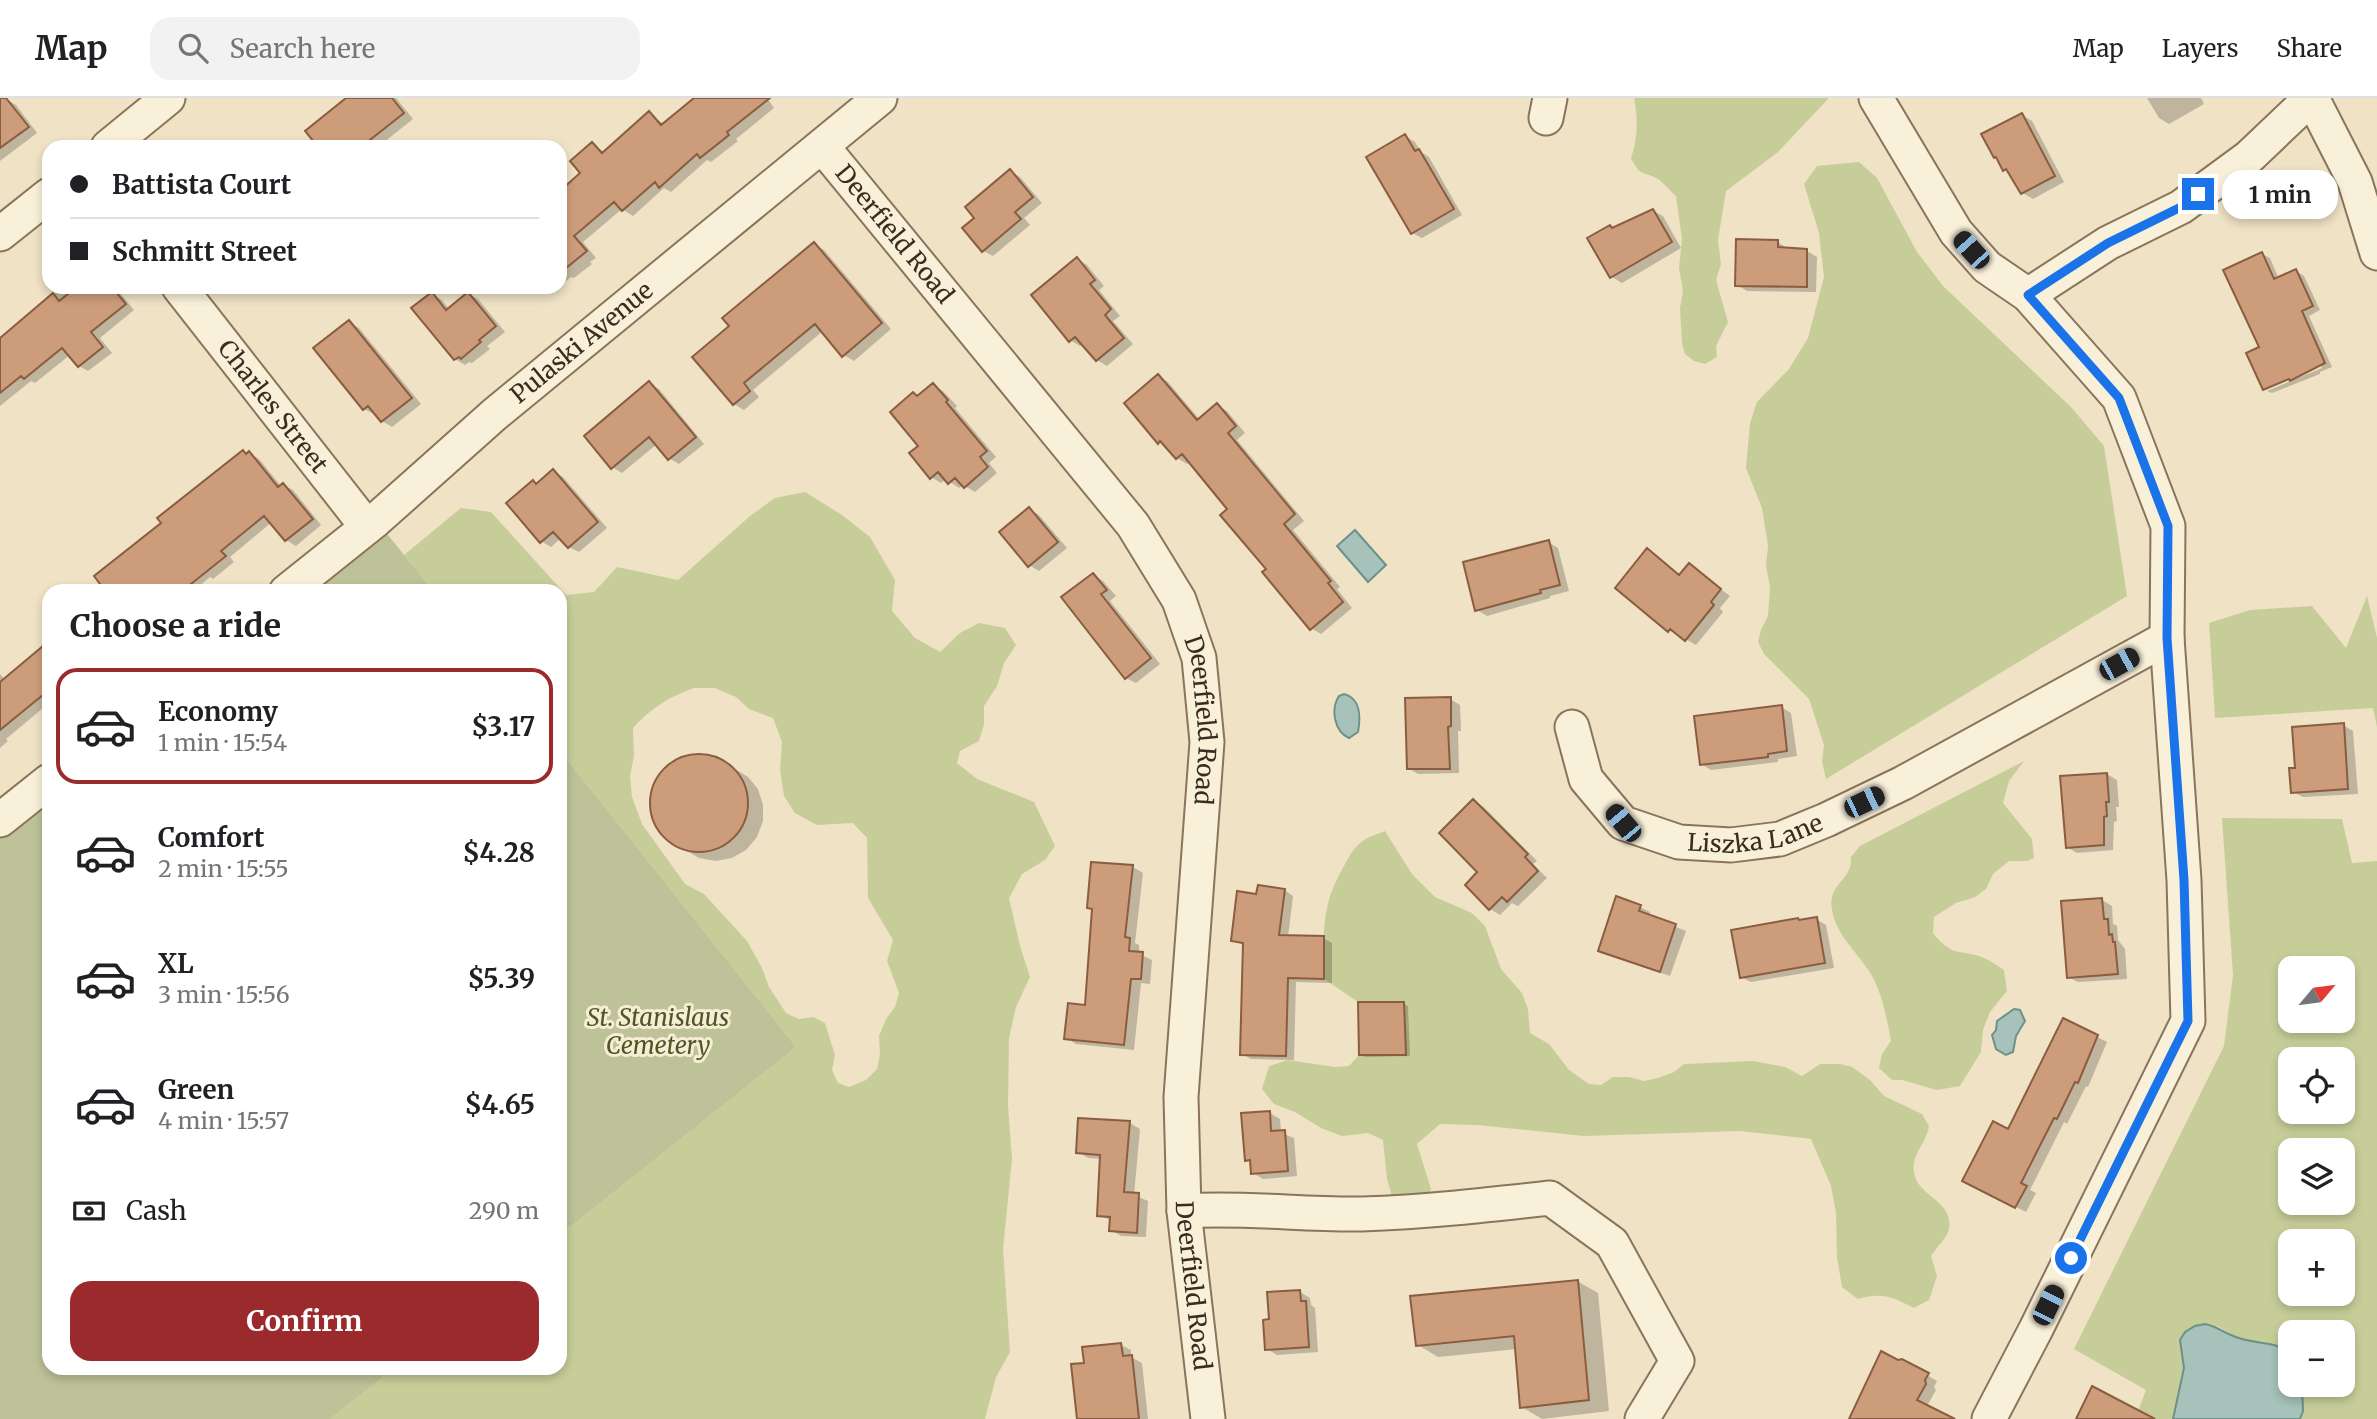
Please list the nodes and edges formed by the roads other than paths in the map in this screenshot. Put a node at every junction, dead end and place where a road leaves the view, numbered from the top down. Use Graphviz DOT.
graph roads {
  1 [pos="168,98"];
  2 [pos="880,98"];
  3 [pos="1876,98"];
  4 [pos="2311,98"];
  5 [pos="117,140"];
  6 [pos="822,146"];
  7 [pos="42,201"];
  8 [pos="0,234"];
  9 [pos="2377,253"];
  10 [pos="184,294"];
  11 [pos="2028,295"];
  12 [pos="367,527"];
  13 [pos="296,584"];
  14 [pos="2167,638"];
  15 [pos="1572,727"];
  16 [pos="42,787"];
  17 [pos="0,820"];
  18 [pos="1184,1211"];
  19 [pos="1208,1419"];
  20 [pos="1642,1419"];
  21 [pos="1989,1419"];
  1 -- 5 [label="street"];
  2 -- 6 [label="street, Pulaski Avenue"];
  3 -- 11 [label="street"];
  4 -- 9 [label="street"];
  4 -- 11 [label="street"];
  6 -- 12 [label="street, Pulaski Avenue"];
  6 -- 18 [label="street, Deerfield Road"];
  7 -- 8 [label="street"];
  10 -- 12 [label="street, Charles Street"];
  11 -- 14 [label="street"];
  12 -- 13 [label="street, Pulaski Avenue"];
  14 -- 15 [label="street, Liszka Lane"];
  14 -- 21 [label="street"];
  16 -- 17 [label="street"];
  18 -- 19 [label="street, Deerfield Road"];
  18 -- 20 [label="street"];
}
